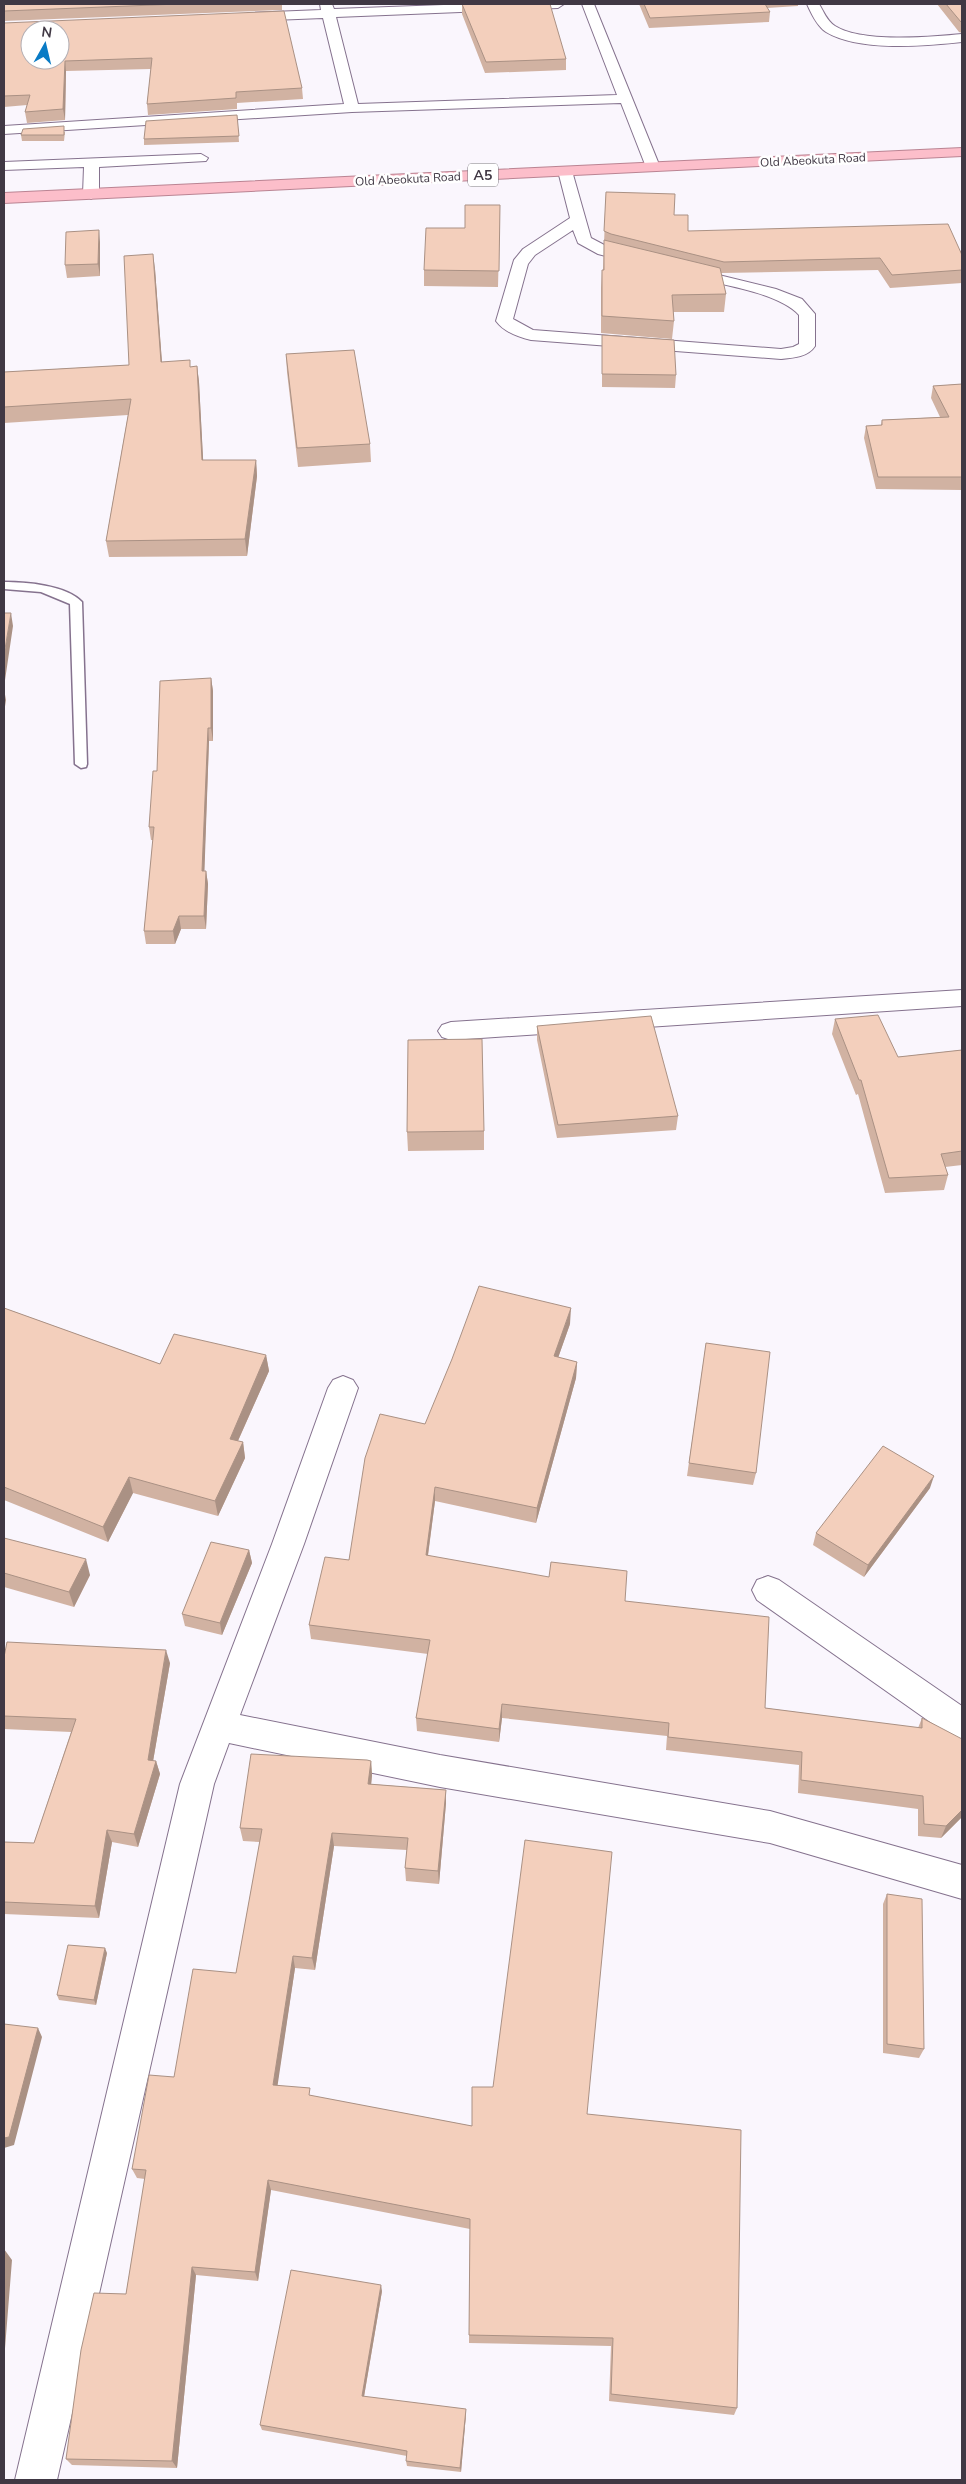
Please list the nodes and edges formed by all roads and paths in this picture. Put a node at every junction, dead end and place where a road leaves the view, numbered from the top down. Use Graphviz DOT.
graph roads {
  1 [pos="558,4"];
  2 [pos="588,4"];
  3 [pos="813,4"];
  4 [pos="327,9"];
  5 [pos="239,17"];
  6 [pos="962,38"];
  7 [pos="625,99"];
  8 [pos="352,108"];
  9 [pos="4,130"];
  10 [pos="962,152"];
  11 [pos="201,158"];
  12 [pos="92,164"];
  13 [pos="4,166"];
  14 [pos="653,167"];
  15 [pos="565,172"];
  16 [pos="91,194"];
  17 [pos="4,198"];
  18 [pos="578,220"];
  19 [pos="4,586"];
  20 [pos="81,764"];
  21 [pos="962,998"];
  22 [pos="451,1031"];
  23 [pos="343,1388"];
  24 [pos="768,1590"];
  25 [pos="219,1726"];
  26 [pos="962,1726"];
  27 [pos="962,1882"];
  28 [pos="36,2480"];
  1 -- 4 [label="street"];
  2 -- 7 [label="street"];
  3 -- 6 [label="street"];
  4 -- 5 [label="street"];
  4 -- 8 [label="street"];
  7 -- 8 [label="street"];
  7 -- 14 [label="street"];
  8 -- 9 [label="street"];
  10 -- 14 [label="highway, Old Abeokuta Road / A5"];
  11 -- 12 [label="street"];
  12 -- 13 [label="street"];
  12 -- 16 [label="street"];
  14 -- 15 [label="highway, Old Abeokuta Road / A5"];
  15 -- 16 [label="highway, Old Abeokuta Road / A5"];
  15 -- 18 [label="street"];
  16 -- 17 [label="highway, Old Abeokuta Road / A5"];
  18 -- 18 [label="street"];
  19 -- 20 [label="lane"];
  21 -- 22 [label="street"];
  23 -- 25 [label="street"];
  24 -- 26 [label="street"];
  25 -- 27 [label="street"];
  25 -- 28 [label="street"];
}
